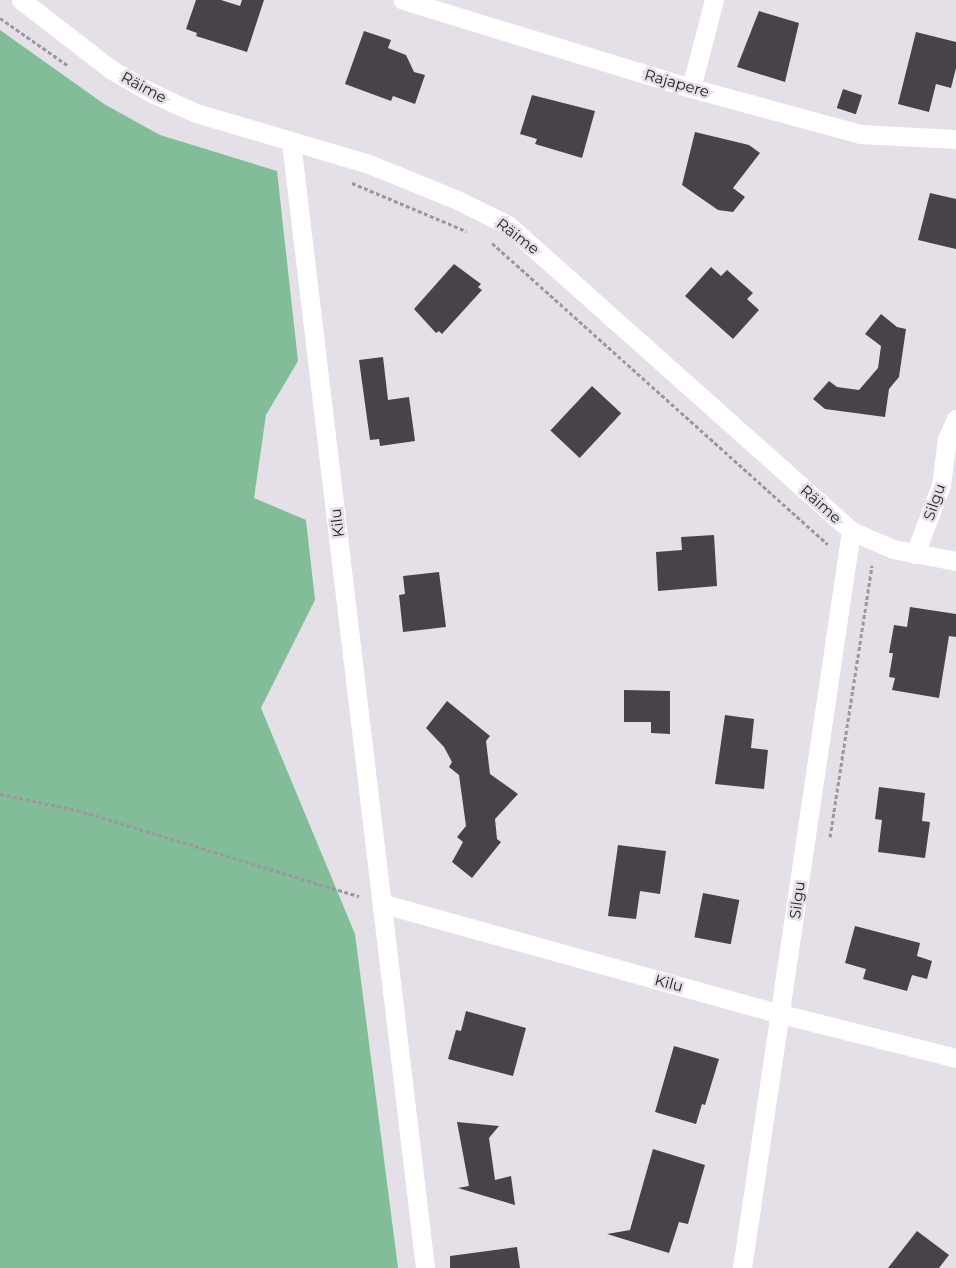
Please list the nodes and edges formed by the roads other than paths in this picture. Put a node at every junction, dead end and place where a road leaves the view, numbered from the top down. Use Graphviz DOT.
graph roads {
  1 [pos="22,0"];
  2 [pos="403,0"];
  3 [pos="714,0"];
  4 [pos="691,88"];
  5 [pos="956,139"];
  6 [pos="291,142"];
  7 [pos="956,419"];
  8 [pos="851,531"];
  9 [pos="915,554"];
  10 [pos="956,561"];
  11 [pos="384,904"];
  12 [pos="781,1014"];
  13 [pos="956,1058"];
  14 [pos="425,1267"];
  15 [pos="742,1268"];
  1 -- 6 [label="street, Räime"];
  2 -- 4 [label="street, Rajapere"];
  3 -- 4 [label="street"];
  4 -- 5 [label="street, Rajapere"];
  6 -- 8 [label="street, Räime"];
  6 -- 11 [label="street, Kilu"];
  7 -- 9 [label="street, Silgu"];
  8 -- 9 [label="street, Räime"];
  8 -- 12 [label="street, Silgu"];
  9 -- 10 [label="street, Räime"];
  11 -- 12 [label="street, Kilu"];
  11 -- 14 [label="street, Kilu"];
  12 -- 13 [label="street, Kilu"];
  12 -- 15 [label="street, Silgu"];
}
